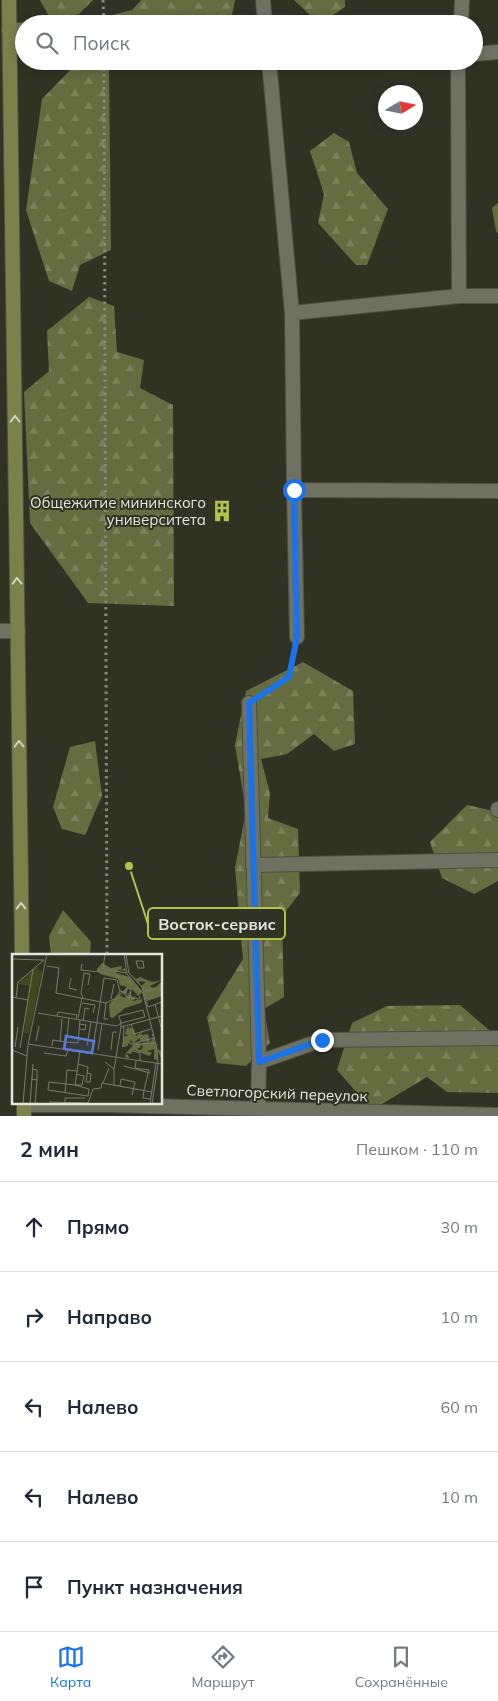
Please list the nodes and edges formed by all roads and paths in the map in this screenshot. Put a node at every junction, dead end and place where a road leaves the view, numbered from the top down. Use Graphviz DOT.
graph roads {
  1 [pos="9,0"];
  2 [pos="103,0"];
  3 [pos="263,0"];
  4 [pos="462,0"];
  5 [pos="104,15"];
  6 [pos="264,15"];
  7 [pos="461,15"];
  8 [pos="9,30"];
  9 [pos="15,30"];
  10 [pos="498,52"];
  11 [pos="483,53"];
  12 [pos="104,70"];
  13 [pos="270,70"];
  14 [pos="458,70"];
  15 [pos="459,296"];
  16 [pos="498,296"];
  17 [pos="292,313"];
  18 [pos="294,490"];
  19 [pos="498,492"];
  20 [pos="0,631"];
  21 [pos="18,631"];
  22 [pos="297,637"];
  23 [pos="249,703"];
  24 [pos="498,860"];
  25 [pos="253,864"];
  26 [pos="22,954"];
  27 [pos="107,954"];
  28 [pos="498,1038"];
  29 [pos="259,1062"];
  30 [pos="24,1108"];
  31 [pos="258,1108"];
  32 [pos="498,1115"];
  33 [pos="484,1116"];
  1 -- 8 [label="main road"];
  2 -- 5 [label="path"];
  3 -- 6 [label="street"];
  4 -- 7 [label="street"];
  8 -- 9 [label="street"];
  21 -- 8 [label="main road, one-way"];
  10 -- 11 [label="street"];
  12 -- 27 [label="path"];
  13 -- 17 [label="street"];
  14 -- 15 [label="street"];
  15 -- 16 [label="street"];
  15 -- 17 [label="street"];
  17 -- 18 [label="street"];
  18 -- 19 [label="street"];
  18 -- 22 [label="street"];
  20 -- 21 [label="street"];
  26 -- 21 [label="main road, one-way"];
  22 -- 23 [label="path"];
  23 -- 25 [label="street"];
  24 -- 25 [label="street"];
  25 -- 29 [label="street"];
  28 -- 29 [label="street"];
  29 -- 31 [label="street"];
  30 -- 31 [label="street, Светлогорский переулок"];
  31 -- 33 [label="street, Светлогорский переулок"];
  32 -- 33 [label="street, Светлогорский переулок"];
}
